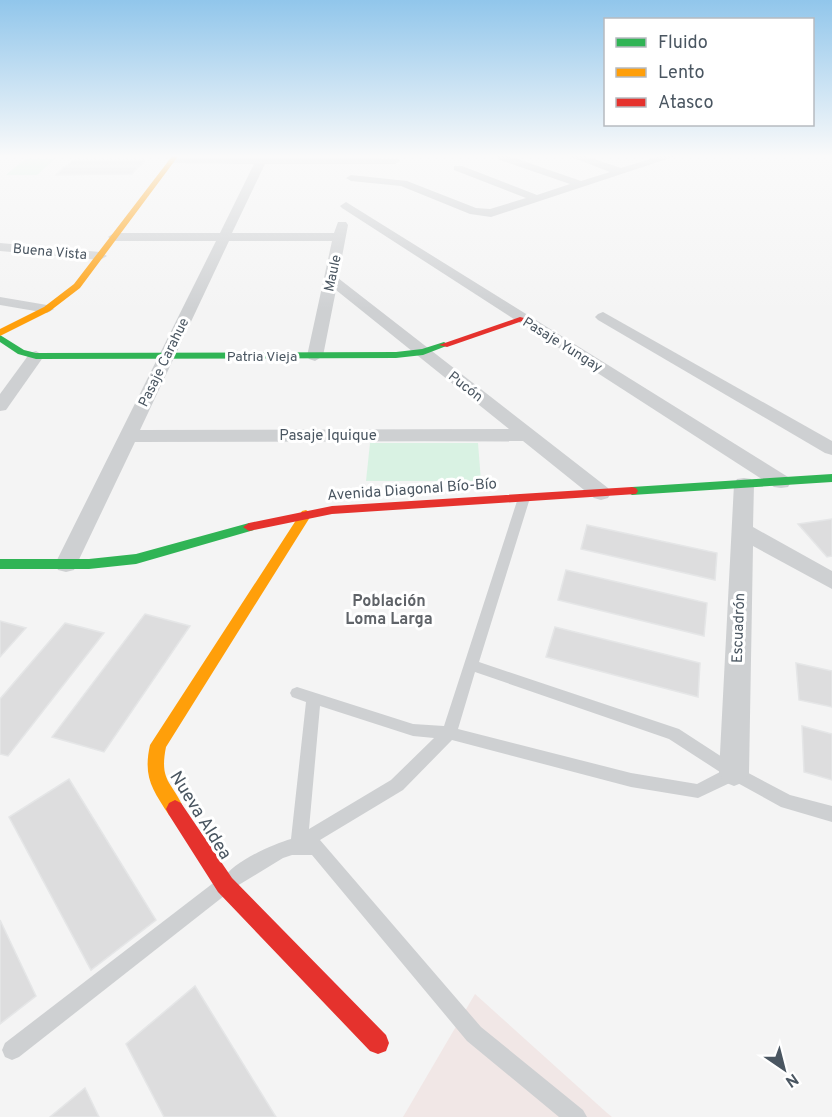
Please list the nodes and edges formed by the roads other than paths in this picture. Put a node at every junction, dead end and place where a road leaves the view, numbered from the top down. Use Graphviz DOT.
graph roads {
  1 [pos="137,207"];
  2 [pos="239,207"];
  3 [pos="346,207"];
  4 [pos="348,207"];
  5 [pos="469,207"];
  6 [pos="514,207"];
  7 [pos="114,237"];
  8 [pos="224,237"];
  9 [pos="339,237"];
  10 [pos="0,247"];
  11 [pos="100,256"];
  12 [pos="331,279"];
  13 [pos="0,301"];
  14 [pos="26,305"];
  15 [pos="47,309"];
  16 [pos="0,315"];
  17 [pos="603,317"];
  18 [pos="524,318"];
  19 [pos="0,333"];
  20 [pos="0,338"];
  21 [pos="423,352"];
  22 [pos="36,356"];
  23 [pos="167,356"];
  24 [pos="315,356"];
  25 [pos="0,406"];
  26 [pos="528,435"];
  27 [pos="128,436"];
  28 [pos="830,445"];
  29 [pos="832,478"];
  30 [pos="781,482"];
  31 [pos="744,484"];
  32 [pos="601,493"];
  33 [pos="524,498"];
  34 [pos="306,514"];
  35 [pos="741,530"];
  36 [pos="0,564"];
  37 [pos="66,564"];
  38 [pos="832,581"];
  39 [pos="471,665"];
  40 [pos="297,693"];
  41 [pos="314,698"];
  42 [pos="449,733"];
  43 [pos="734,773"];
  44 [pos="832,813"];
  45 [pos="299,844"];
  46 [pos="225,885"];
  47 [pos="378,1043"];
  48 [pos="12,1050"];
  49 [pos="576,1117"];
  1 -- 7 [label="street"];
  2 -- 8 [label="street, Pasaje Carahue"];
  3 -- 9 [label="street, Maule"];
  4 -- 18 [label="street, Pasaje Yungay"];
  5 -- 6 [label="street"];
  7 -- 8 [label="street"];
  7 -- 11 [label="street"];
  8 -- 9 [label="street"];
  8 -- 23 [label="street, Pasaje Carahue"];
  9 -- 12 [label="street, Maule"];
  10 -- 11 [label="street, Buena Vista"];
  11 -- 15 [label="street"];
  12 -- 21 [label="street, Pucón"];
  12 -- 24 [label="street, Maule"];
  13 -- 14 [label="street"];
  14 -- 15 [label="street"];
  14 -- 16 [label="street"];
  15 -- 19 [label="street"];
  17 -- 28 [label="street"];
  18 -- 21 [label="street, Patria Vieja"];
  18 -- 30 [label="street, Pasaje Yungay"];
  20 -- 22 [label="street, Patria Vieja"];
  21 -- 24 [label="street, Patria Vieja"];
  21 -- 26 [label="street, Pucón"];
  22 -- 23 [label="street, Patria Vieja"];
  22 -- 25 [label="street"];
  23 -- 24 [label="street, Patria Vieja"];
  23 -- 27 [label="street, Pasaje Carahue"];
  26 -- 27 [label="street, Pasaje Iquique"];
  26 -- 32 [label="street, Pucón"];
  27 -- 37 [label="street, Pasaje Carahue"];
  29 -- 30 [label="street, Avenida Diagonal Bío-Bío"];
  30 -- 31 [label="street, Avenida Diagonal Bío-Bío"];
  31 -- 32 [label="street, Avenida Diagonal Bío-Bío"];
  31 -- 35 [label="street, Escuadrón"];
  32 -- 33 [label="street, Avenida Diagonal Bío-Bío"];
  33 -- 34 [label="street, Avenida Diagonal Bío-Bío"];
  33 -- 39 [label="lane"];
  34 -- 37 [label="street, Avenida Diagonal Bío-Bío"];
  34 -- 46 [label="street, Nueva Aldea"];
  35 -- 38 [label="street"];
  35 -- 43 [label="street, Escuadrón"];
  36 -- 37 [label="street, Avenida Diagonal Bío-Bío"];
  39 -- 42 [label="lane"];
  39 -- 43 [label="lane"];
  40 -- 41 [label="lane"];
  41 -- 42 [label="lane"];
  41 -- 45 [label="lane"];
  42 -- 43 [label="lane"];
  42 -- 45 [label="lane"];
  43 -- 44 [label="lane"];
  45 -- 46 [label="lane"];
  45 -- 49 [label="lane"];
  46 -- 47 [label="street, Nueva Aldea"];
  46 -- 48 [label="lane"];
}
